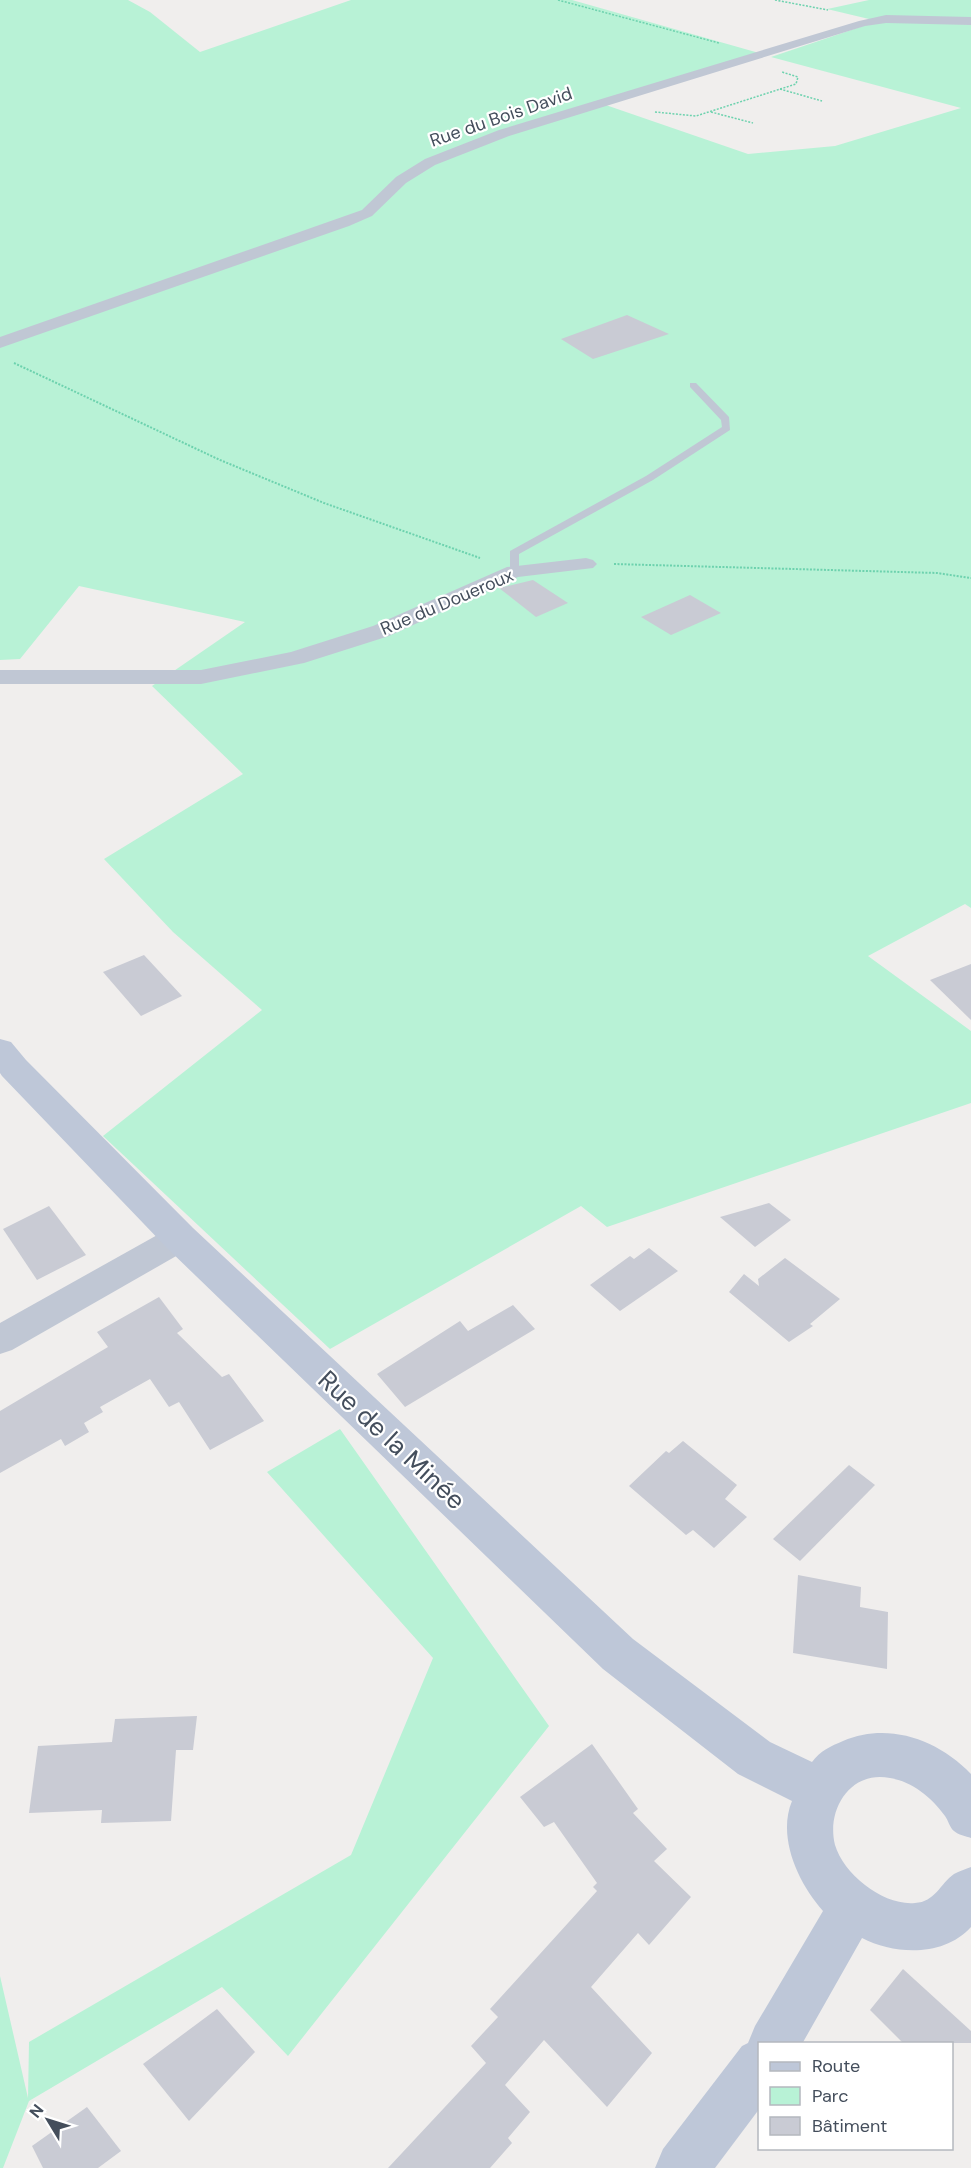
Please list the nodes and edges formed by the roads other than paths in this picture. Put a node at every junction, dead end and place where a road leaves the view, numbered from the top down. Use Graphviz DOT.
graph roads {
  1 [pos="971,21"];
  2 [pos="0,343"];
  3 [pos="693,385"];
  4 [pos="586,564"];
  5 [pos="509,573"];
  6 [pos="0,677"];
  7 [pos="0,1050"];
  8 [pos="180,1238"];
  9 [pos="0,1340"];
  10 [pos="818,1789"];
  11 [pos="968,1803"];
  12 [pos="852,1908"];
  13 [pos="966,1908"];
  14 [pos="774,2042"];
  15 [pos="758,2065"];
  16 [pos="682,2168"];
  1 -- 2 [label="street, Rue du Bois David"];
  3 -- 5 [label="lane"];
  4 -- 5 [label="street, Rue du Doueroux"];
  5 -- 6 [label="street, Rue du Doueroux"];
  7 -- 8 [label="street, Rue de la Minée"];
  8 -- 9 [label="street"];
  8 -- 10 [label="street, Rue de la Minée"];
  10 -- 11 [label="street"];
  10 -- 12 [label="street"];
  12 -- 13 [label="street"];
  12 -- 14 [label="street"];
  15 -- 16 [label="street"];
}
